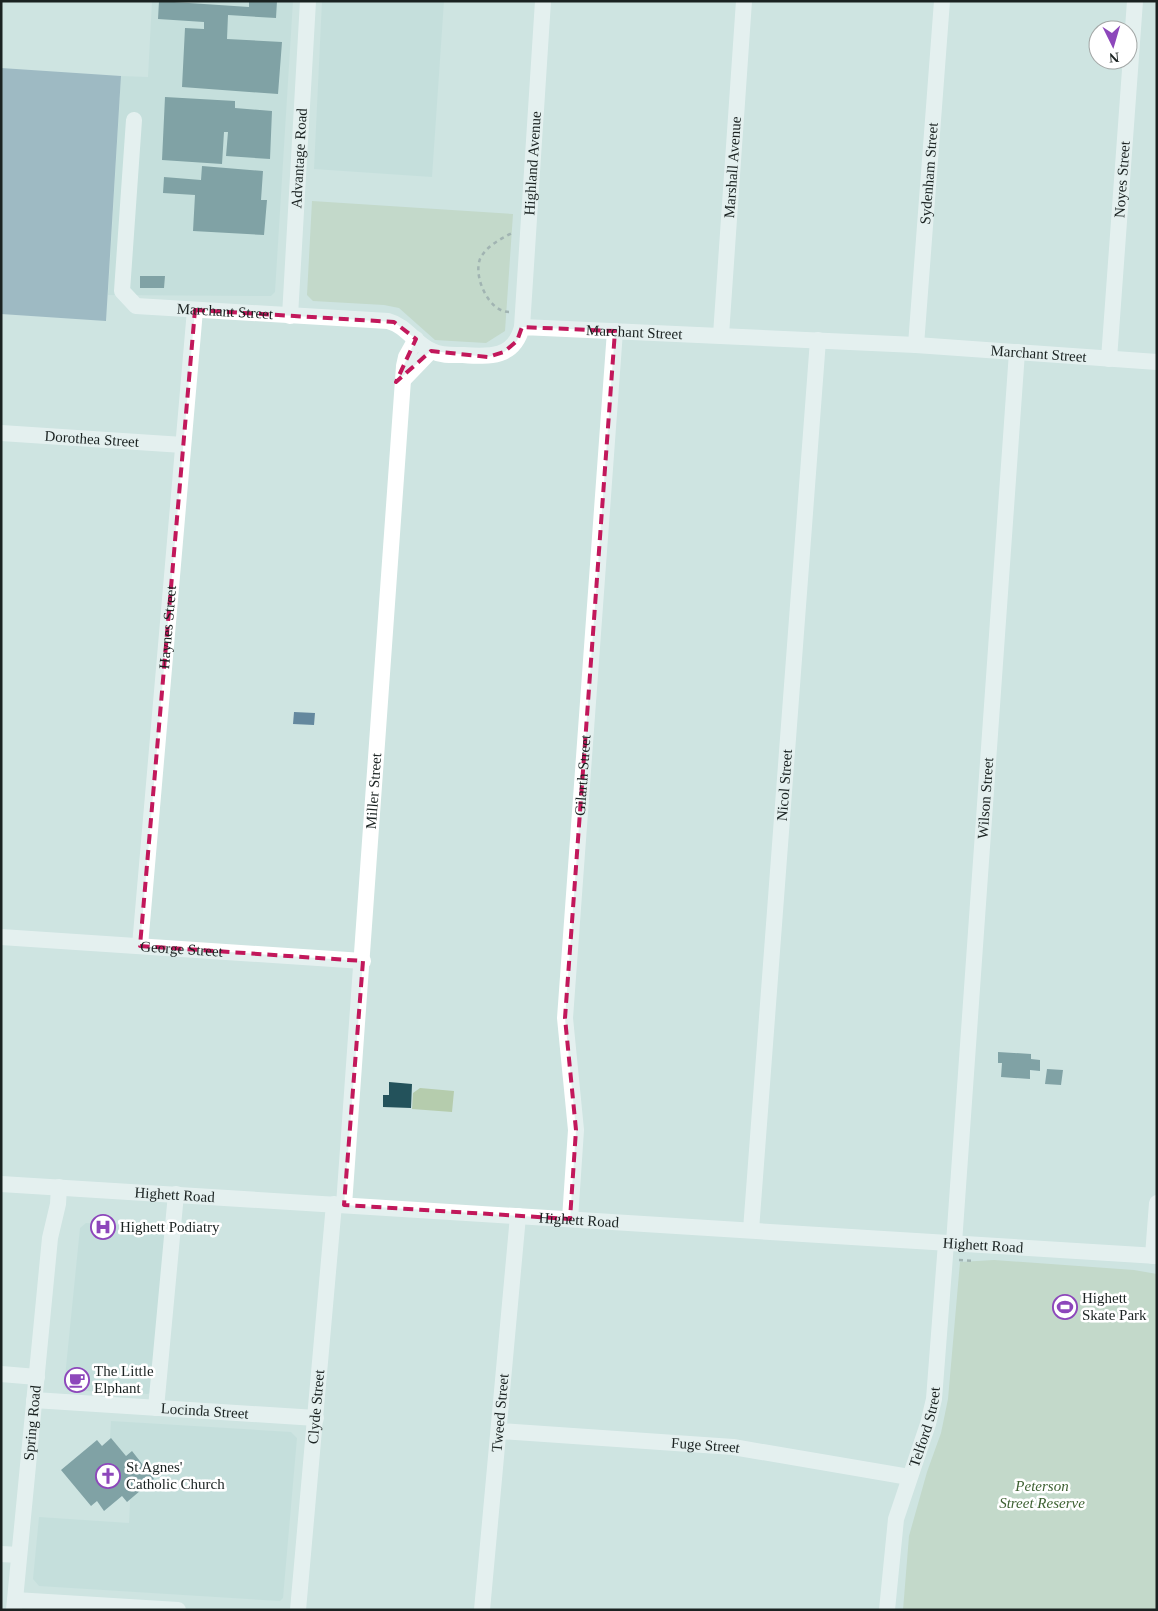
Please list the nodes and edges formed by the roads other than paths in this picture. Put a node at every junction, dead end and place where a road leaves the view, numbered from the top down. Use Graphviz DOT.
graph roads {
  1 [pos="308,1"];
  2 [pos="544,1"];
  3 [pos="744,1"];
  4 [pos="942,1"];
  5 [pos="1135,1"];
  6 [pos="134,120"];
  7 [pos="195,310"];
  8 [pos="290,316"];
  9 [pos="523,319"];
  10 [pos="615,331"];
  11 [pos="721,335"];
  12 [pos="416,339"];
  13 [pos="818,340"];
  14 [pos="916,345"];
  15 [pos="431,351"];
  16 [pos="1017,352"];
  17 [pos="1109,358"];
  18 [pos="1157,362"];
  19 [pos="405,378"];
  20 [pos="1,433"];
  21 [pos="183,445"];
  22 [pos="1,937"];
  23 [pos="140,946"];
  24 [pos="363,961"];
  25 [pos="1,1184"];
  26 [pos="53,1187"];
  27 [pos="176,1194"];
  28 [pos="1157,1203"];
  29 [pos="339,1204"];
  30 [pos="518,1216"];
  31 [pos="570,1219"];
  32 [pos="750,1230"];
  33 [pos="950,1243"];
  34 [pos="1155,1256"];
  35 [pos="1,1374"];
  36 [pos="36,1377"];
  37 [pos="34,1400"];
  38 [pos="156,1408"];
  39 [pos="316,1418"];
  40 [pos="500,1431"];
  41 [pos="909,1477"];
  42 [pos="1,1554"];
  43 [pos="19,1556"];
  44 [pos="14,1605"];
  45 [pos="178,1610"];
  46 [pos="298,1610"];
  47 [pos="482,1610"];
  48 [pos="887,1610"];
  1 -- 8 [label="street, Advantage Road"];
  2 -- 9 [label="street, Highland Avenue"];
  3 -- 11 [label="street, Marshall Avenue"];
  4 -- 14 [label="street, Sydenham Street"];
  5 -- 17 [label="street, Noyes Street"];
  6 -- 7 [label="street, Marchant Street"];
  7 -- 8 [label="street, Marchant Street"];
  7 -- 21 [label="street, Haynes Street"];
  8 -- 12 [label="street, Marchant Street"];
  9 -- 10 [label="street, Marchant Street"];
  9 -- 15 [label="street"];
  10 -- 11 [label="street, Marchant Street"];
  10 -- 31 [label="street, Gilarth Street"];
  11 -- 13 [label="street, Marchant Street"];
  12 -- 15 [label="street, Marchant Street"];
  12 -- 19 [label="street, Miller Street"];
  13 -- 14 [label="street, Marchant Street"];
  13 -- 32 [label="street, Nicol Street"];
  14 -- 16 [label="street, Marchant Street"];
  15 -- 19 [label="street"];
  16 -- 17 [label="street, Marchant Street"];
  16 -- 33 [label="street, Wilson Street"];
  17 -- 18 [label="street, Marchant Street"];
  19 -- 24 [label="street, Miller Street"];
  20 -- 21 [label="street, Dorothea Street"];
  21 -- 23 [label="street, Haynes Street"];
  22 -- 23 [label="street, George Street"];
  23 -- 24 [label="street, George Street"];
  24 -- 29 [label="street, Miller Street"];
  25 -- 26 [label="street, Highett Road"];
  26 -- 27 [label="street, Highett Road"];
  26 -- 36 [label="street, Spring Road"];
  27 -- 29 [label="street, Highett Road"];
  27 -- 38 [label="street"];
  28 -- 34 [label="street"];
  29 -- 30 [label="street, Highett Road"];
  29 -- 39 [label="street, Clyde Street"];
  30 -- 31 [label="street, Highett Road"];
  30 -- 40 [label="street, Tweed Street"];
  31 -- 32 [label="street, Highett Road"];
  32 -- 33 [label="street, Highett Road"];
  33 -- 34 [label="street, Highett Road"];
  33 -- 41 [label="street, Telford Street"];
  35 -- 36 [label="street"];
  36 -- 37 [label="street, Spring Road"];
  37 -- 38 [label="street, Locinda Street"];
  37 -- 43 [label="street, Spring Road"];
  38 -- 39 [label="street, Locinda Street"];
  39 -- 46 [label="street, Clyde Street"];
  40 -- 41 [label="street, Fuge Street"];
  40 -- 47 [label="street, Tweed Street"];
  41 -- 48 [label="street, Telford Street"];
  42 -- 43 [label="street"];
  43 -- 44 [label="street, Spring Road"];
  44 -- 45 [label="street"];
}
